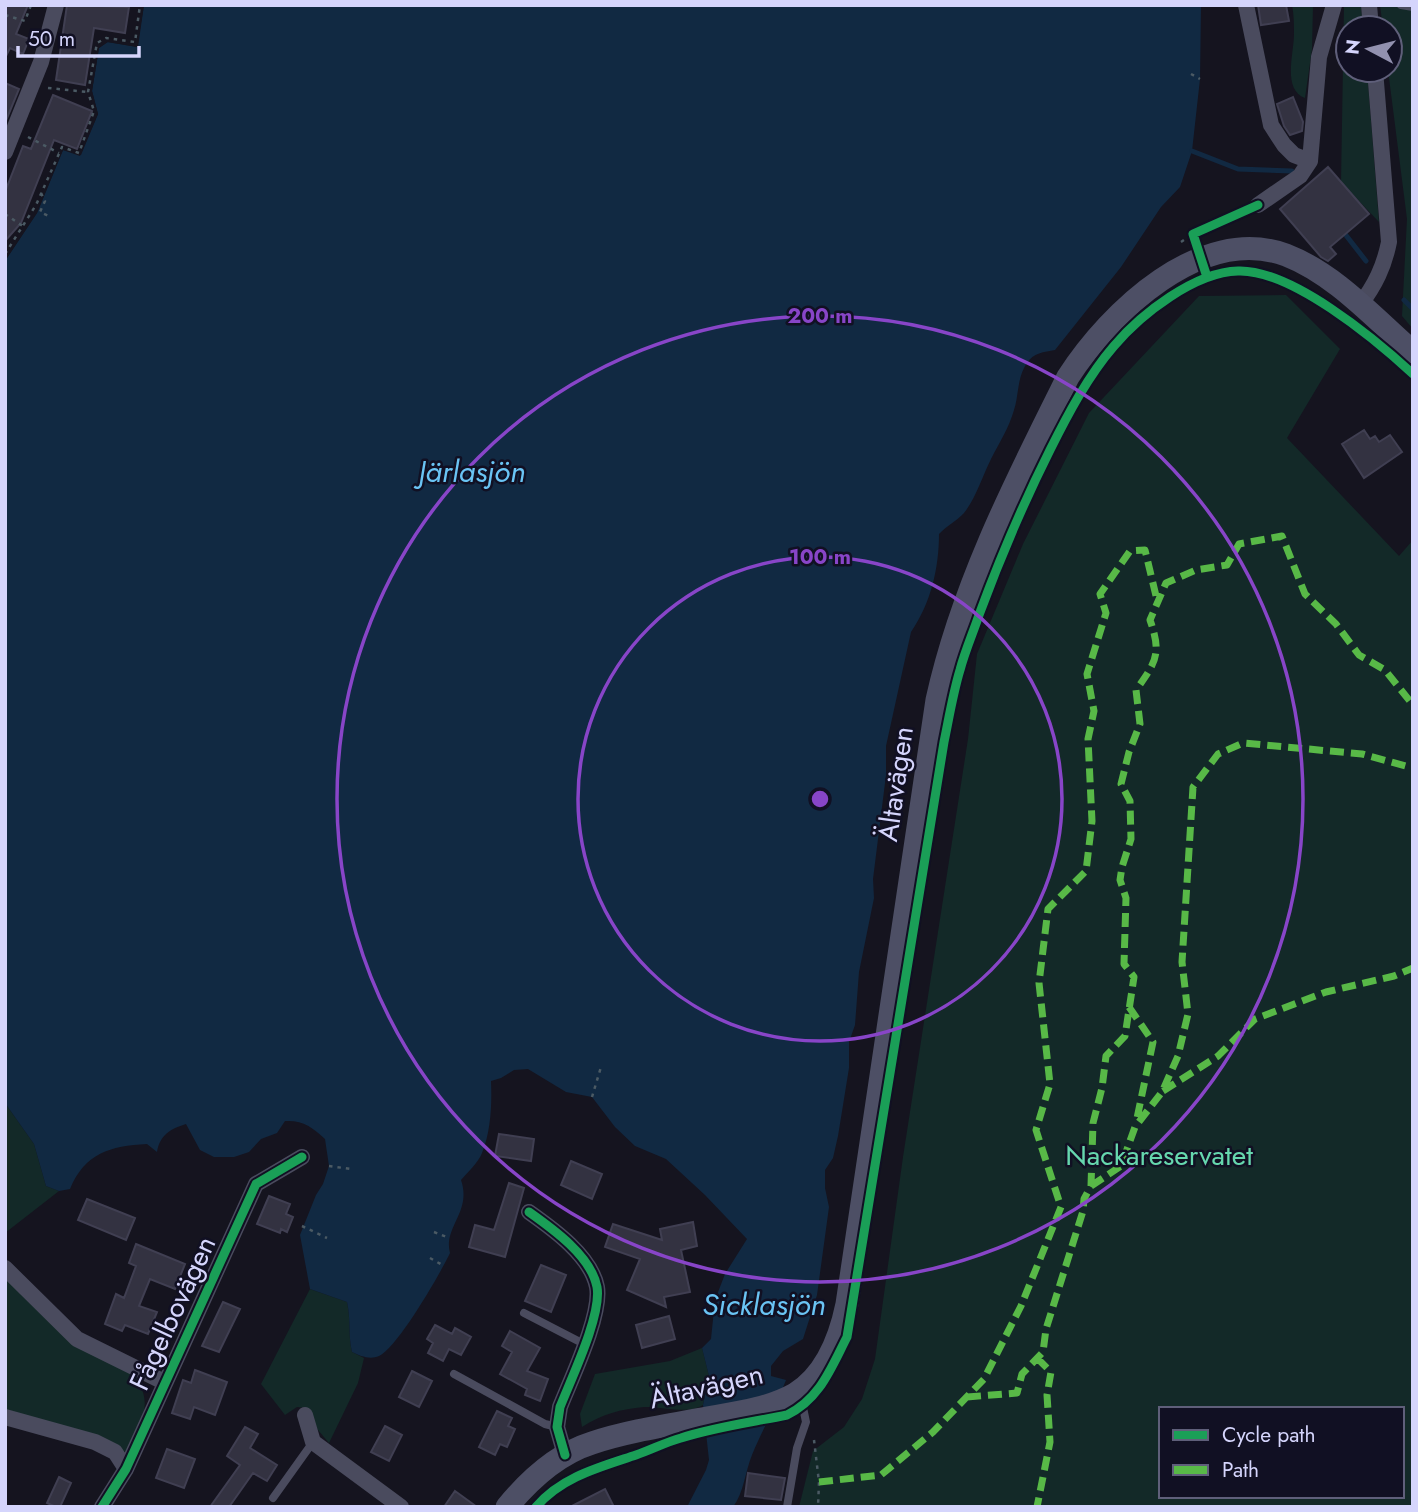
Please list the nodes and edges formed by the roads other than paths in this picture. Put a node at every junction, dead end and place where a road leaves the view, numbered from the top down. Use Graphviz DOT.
graph roads {
  1 [pos="56,5"];
  2 [pos="1246,5"];
  3 [pos="1334,5"];
  4 [pos="1401,5"];
  5 [pos="1413,7"];
  6 [pos="1376,84"];
  7 [pos="5,152"];
  8 [pos="1310,162"];
  9 [pos="1258,205"];
  10 [pos="1360,305"];
  11 [pos="1413,352"];
  12 [pos="302,1157"];
  13 [pos="528,1212"];
  14 [pos="5,1268"];
  15 [pos="524,1313"];
  16 [pos="584,1343"];
  17 [pos="454,1374"];
  18 [pos="164,1382"];
  19 [pos="797,1392"];
  20 [pos="305,1415"];
  21 [pos="5,1417"];
  22 [pos="557,1427"];
  23 [pos="313,1442"];
  24 [pos="565,1455"];
  25 [pos="122,1476"];
  26 [pos="273,1497"];
  27 [pos="102,1507"];
  28 [pos="122,1507"];
  29 [pos="401,1507"];
  30 [pos="507,1507"];
  31 [pos="787,1507"];
  1 -- 7 [label="street"];
  2 -- 8 [label="street"];
  3 -- 8 [label="street"];
  4 -- 5 [label="lane"];
  6 -- 10 [label="street"];
  8 -- 9 [label="street"];
  10 -- 11 [label="main road, Ältavägen"];
  10 -- 19 [label="main road, Ältavägen"];
  12 -- 18 [label="street, Fågelbovägen"];
  13 -- 16 [label="street"];
  14 -- 18 [label="street"];
  15 -- 16 [label="lane"];
  16 -- 22 [label="street"];
  17 -- 22 [label="lane"];
  18 -- 25 [label="street, Fågelbovägen"];
  19 -- 24 [label="main road, Ältavägen"];
  19 -- 31 [label="lane"];
  20 -- 23 [label="street"];
  21 -- 25 [label="street"];
  22 -- 24 [label="street"];
  23 -- 26 [label="lane"];
  23 -- 29 [label="street"];
  24 -- 30 [label="main road, Ältavägen"];
  25 -- 27 [label="street, Fågelbovägen"];
  25 -- 28 [label="street"];
}
